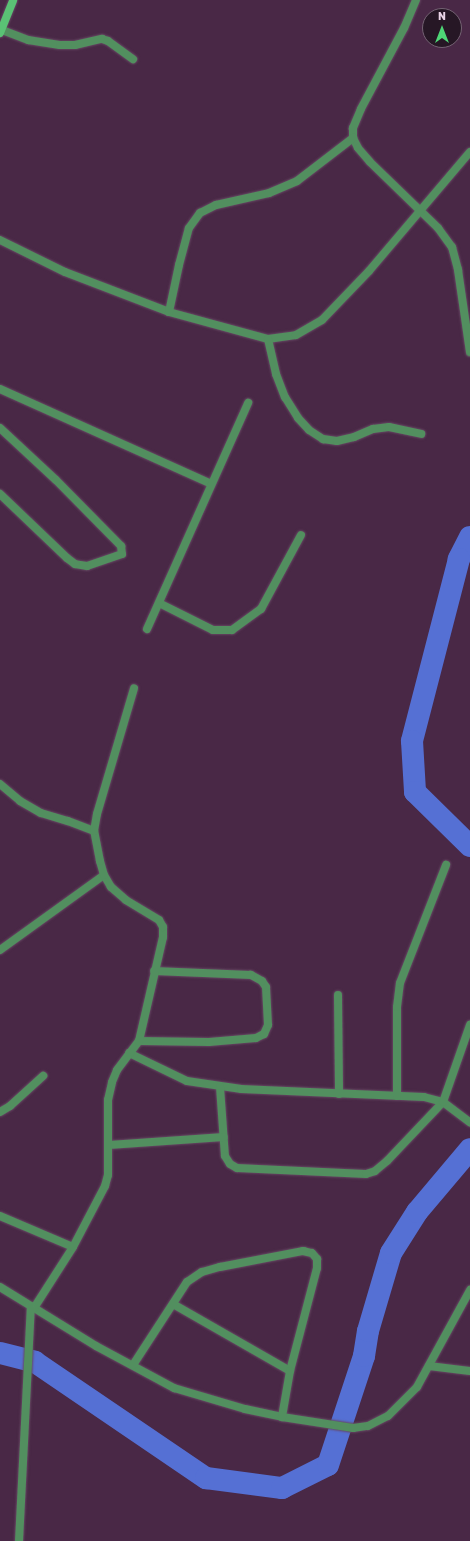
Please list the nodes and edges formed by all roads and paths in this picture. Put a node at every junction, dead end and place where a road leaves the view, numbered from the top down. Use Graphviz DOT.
graph roads {
  1 [pos="13,0"];
  2 [pos="416,0"];
  3 [pos="1,31"];
  4 [pos="133,59"];
  5 [pos="353,138"];
  6 [pos="470,152"];
  7 [pos="420,212"];
  8 [pos="0,240"];
  9 [pos="169,312"];
  10 [pos="268,339"];
  11 [pos="470,352"];
  12 [pos="0,389"];
  13 [pos="248,403"];
  14 [pos="0,428"];
  15 [pos="421,434"];
  16 [pos="210,484"];
  17 [pos="0,494"];
  18 [pos="301,535"];
  19 [pos="159,603"];
  20 [pos="147,629"];
  21 [pos="134,688"];
  22 [pos="0,784"];
  23 [pos="94,831"];
  24 [pos="446,865"];
  25 [pos="104,875"];
  26 [pos="0,950"];
  27 [pos="154,971"];
  28 [pos="338,995"];
  29 [pos="470,1025"];
  30 [pos="138,1041"];
  31 [pos="129,1053"];
  32 [pos="44,1076"];
  33 [pos="220,1087"];
  34 [pos="339,1094"];
  35 [pos="397,1096"];
  36 [pos="443,1102"];
  37 [pos="0,1112"];
  38 [pos="470,1122"];
  39 [pos="224,1136"];
  40 [pos="109,1145"];
  41 [pos="0,1216"];
  42 [pos="73,1247"];
  43 [pos="0,1287"];
  44 [pos="470,1290"];
  45 [pos="173,1304"];
  46 [pos="32,1307"];
  47 [pos="133,1366"];
  48 [pos="428,1366"];
  49 [pos="290,1371"];
  50 [pos="470,1371"];
  51 [pos="282,1417"];
  52 [pos="19,1541"];
  1 -- 3 [label="main road"];
  2 -- 5 [label="street"];
  3 -- 4 [label="street"];
  5 -- 7 [label="street"];
  5 -- 9 [label="street"];
  6 -- 7 [label="street"];
  7 -- 10 [label="street"];
  7 -- 11 [label="street"];
  8 -- 9 [label="street"];
  9 -- 10 [label="street"];
  10 -- 15 [label="street"];
  12 -- 16 [label="street"];
  13 -- 16 [label="street"];
  14 -- 17 [label="street"];
  16 -- 19 [label="street"];
  18 -- 19 [label="street"];
  19 -- 20 [label="street"];
  21 -- 23 [label="street"];
  22 -- 23 [label="street"];
  23 -- 25 [label="street"];
  24 -- 35 [label="street"];
  25 -- 26 [label="street"];
  25 -- 27 [label="street"];
  27 -- 30 [label="street"];
  27 -- 30 [label="street"];
  28 -- 34 [label="street"];
  29 -- 36 [label="street"];
  30 -- 31 [label="street"];
  31 -- 33 [label="street"];
  31 -- 40 [label="street"];
  32 -- 37 [label="street"];
  33 -- 34 [label="street"];
  33 -- 39 [label="street"];
  34 -- 35 [label="street"];
  35 -- 36 [label="street"];
  36 -- 38 [label="street"];
  36 -- 39 [label="street"];
  39 -- 40 [label="street"];
  40 -- 42 [label="street"];
  41 -- 42 [label="street"];
  42 -- 46 [label="street"];
  43 -- 46 [label="street"];
  44 -- 48 [label="street"];
  45 -- 47 [label="street"];
  45 -- 49 [label="street"];
  45 -- 49 [label="street"];
  46 -- 47 [label="street"];
  46 -- 52 [label="street"];
  47 -- 51 [label="street"];
  48 -- 50 [label="street"];
  48 -- 51 [label="street"];
  49 -- 51 [label="street"];
}
